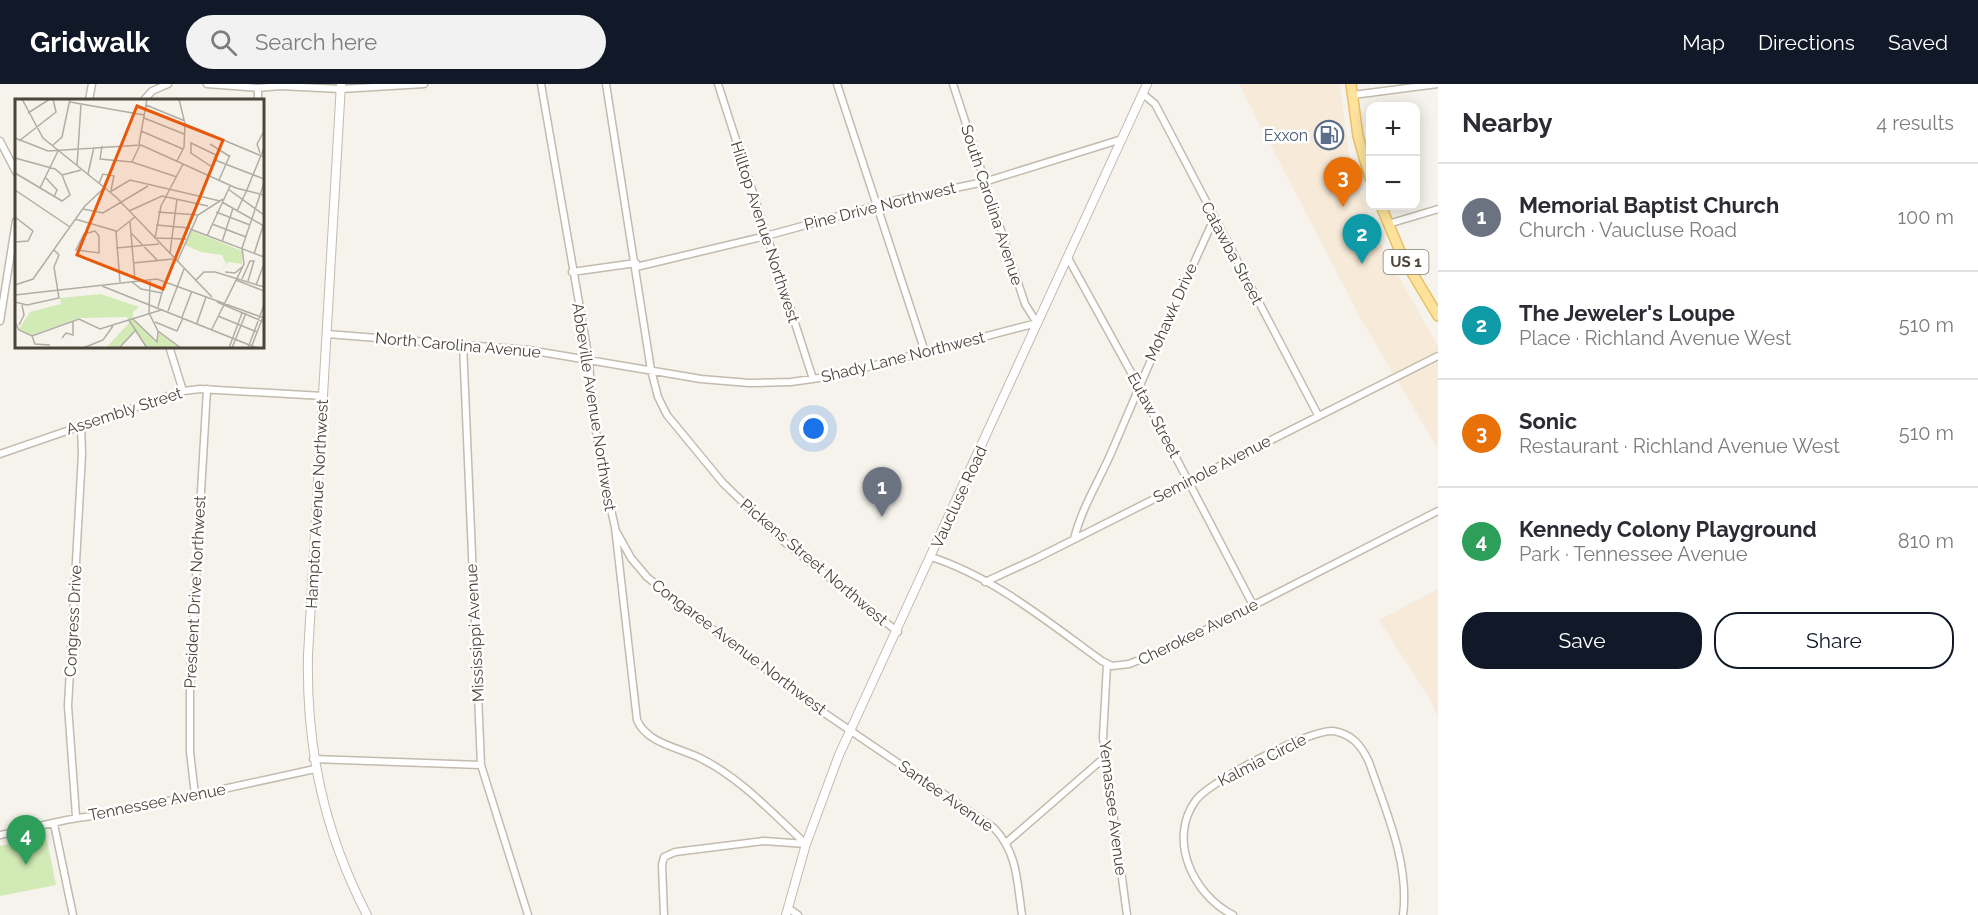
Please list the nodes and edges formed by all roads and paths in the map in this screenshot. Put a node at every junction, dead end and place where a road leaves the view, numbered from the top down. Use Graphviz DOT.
graph roads {
  1 [pos="92,84"];
  2 [pos="168,84"];
  3 [pos="207,84"];
  4 [pos="424,84"];
  5 [pos="541,84"];
  6 [pos="606,84"];
  7 [pos="717,84"];
  8 [pos="837,84"];
  9 [pos="953,84"];
  10 [pos="1147,84"];
  11 [pos="1351,84"];
  12 [pos="1438,84"];
  13 [pos="341,86"];
  14 [pos="258,88"];
  15 [pos="1143,94"];
  16 [pos="1353,95"];
  17 [pos="89,99"];
  18 [pos="145,99"];
  19 [pos="258,99"];
  20 [pos="1122,139"];
  21 [pos="0,141"];
  22 [pos="1366,162"];
  23 [pos="15,170"];
  24 [pos="984,182"];
  25 [pos="875,206"];
  26 [pos="1438,209"];
  27 [pos="1383,210"];
  28 [pos="1214,219"];
  29 [pos="1388,224"];
  30 [pos="15,227"];
  31 [pos="766,236"];
  32 [pos="1068,258"];
  33 [pos="636,265"];
  34 [pos="572,272"];
  35 [pos="1438,316"];
  36 [pos="0,321"];
  37 [pos="1037,323"];
  38 [pos="327,334"];
  39 [pos="463,344"];
  40 [pos="170,348"];
  41 [pos="925,352"];
  42 [pos="1438,356"];
  43 [pos="589,360"];
  44 [pos="651,370"];
  45 [pos="813,379"];
  46 [pos="1138,385"];
  47 [pos="207,389"];
  48 [pos="183,390"];
  49 [pos="323,396"];
  50 [pos="1318,415"];
  51 [pos="81,425"];
  52 [pos="0,454"];
  53 [pos="1189,481"];
  54 [pos="1438,511"];
  55 [pos="615,527"];
  56 [pos="1074,539"];
  57 [pos="932,557"];
  58 [pos="985,582"];
  59 [pos="1253,605"];
  60 [pos="898,632"];
  61 [pos="1107,664"];
  62 [pos="851,731"];
  63 [pos="1105,758"];
  64 [pos="313,759"];
  65 [pos="481,765"];
  66 [pos="315,769"];
  67 [pos="195,795"];
  68 [pos="76,816"];
  69 [pos="54,824"];
  70 [pos="0,835"];
  71 [pos="1006,842"];
  72 [pos="806,844"];
  73 [pos="787,912"];
  74 [pos="73,915"];
  75 [pos="367,915"];
  76 [pos="528,915"];
  77 [pos="664,915"];
  78 [pos="798,915"];
  79 [pos="1022,915"];
  80 [pos="1127,915"];
  81 [pos="1233,915"];
  82 [pos="1403,915"];
  1 -- 17 [label="street"];
  2 -- 18 [label="street"];
  3 -- 14 [label="street"];
  4 -- 13 [label="street"];
  5 -- 34 [label="street, Abbeville Avenue Northwest"];
  6 -- 33 [label="street, Pickens Street Northwest"];
  7 -- 31 [label="street, Hilltop Avenue Northwest"];
  8 -- 25 [label="street"];
  9 -- 24 [label="street, South Carolina Avenue"];
  10 -- 15 [label="street, Vaucluse Road"];
  11 -- 16 [label="main road"];
  12 -- 16 [label="street"];
  13 -- 14 [label="street"];
  13 -- 38 [label="street, Hampton Avenue Northwest"];
  14 -- 19 [label="street"];
  15 -- 20 [label="street, Vaucluse Road"];
  15 -- 28 [label="street, Catawba Street"];
  16 -- 22 [label="main road"];
  20 -- 24 [label="street, Pine Drive Northwest"];
  20 -- 32 [label="street, Vaucluse Road"];
  21 -- 23 [label="street"];
  24 -- 25 [label="street, Pine Drive Northwest"];
  24 -- 37 [label="street, South Carolina Avenue"];
  25 -- 31 [label="street, Pine Drive Northwest"];
  25 -- 41 [label="street"];
  26 -- 29 [label="street"];
  27 -- 29 [label="main road, US 1"];
  28 -- 46 [label="street, Mohawk Drive"];
  28 -- 50 [label="street, Catawba Street"];
  29 -- 35 [label="main road, US 1"];
  30 -- 36 [label="street"];
  31 -- 33 [label="street, Pine Drive Northwest"];
  31 -- 45 [label="street, Hilltop Avenue Northwest"];
  32 -- 37 [label="street, Vaucluse Road"];
  32 -- 46 [label="street, Eutaw Street"];
  33 -- 34 [label="street, Pine Drive Northwest"];
  33 -- 44 [label="street, Pickens Street Northwest"];
  34 -- 43 [label="street, Abbeville Avenue Northwest"];
  37 -- 41 [label="street, Shady Lane Northwest"];
  37 -- 57 [label="street, Vaucluse Road"];
  38 -- 39 [label="street, North Carolina Avenue"];
  38 -- 49 [label="street, Hampton Avenue Northwest"];
  39 -- 43 [label="street, North Carolina Avenue"];
  39 -- 65 [label="street, Mississippi Avenue"];
  40 -- 48 [label="street"];
  41 -- 45 [label="street, Shady Lane Northwest"];
  42 -- 50 [label="street, Seminole Avenue"];
  43 -- 44 [label="street, Shady Lane Northwest"];
  43 -- 55 [label="street, Abbeville Avenue Northwest"];
  44 -- 45 [label="street, Shady Lane Northwest"];
  44 -- 60 [label="street, Pickens Street Northwest"];
  46 -- 53 [label="street, Eutaw Street"];
  46 -- 56 [label="street, Mohawk Drive"];
  47 -- 48 [label="street, Assembly Street"];
  47 -- 49 [label="street, Assembly Street"];
  47 -- 67 [label="street, President Drive Northwest"];
  48 -- 51 [label="street, Assembly Street"];
  49 -- 64 [label="street, Hampton Avenue Northwest"];
  50 -- 53 [label="street, Seminole Avenue"];
  51 -- 52 [label="street, Assembly Street"];
  51 -- 68 [label="street, Congress Drive"];
  53 -- 56 [label="street, Seminole Avenue"];
  53 -- 59 [label="street, Eutaw Street"];
  54 -- 59 [label="street, Cherokee Avenue"];
  55 -- 62 [label="street, Congaree Avenue Northwest"];
  55 -- 72 [label="street, Abbeville Avenue Northwest"];
  56 -- 58 [label="street, Seminole Avenue"];
  57 -- 58 [label="street"];
  57 -- 60 [label="street, Vaucluse Road"];
  58 -- 61 [label="street"];
  59 -- 61 [label="street, Cherokee Avenue"];
  60 -- 62 [label="street, Vaucluse Road"];
  61 -- 63 [label="street, Yemassee Avenue"];
  62 -- 71 [label="street, Santee Avenue"];
  62 -- 72 [label="street, Vaucluse Road"];
  63 -- 71 [label="street"];
  63 -- 80 [label="street, Yemassee Avenue"];
  64 -- 65 [label="street"];
  64 -- 66 [label="street, Hampton Avenue Northwest"];
  65 -- 76 [label="street, Mississippi Avenue"];
  66 -- 67 [label="street, Tennessee Avenue"];
  66 -- 75 [label="street, Hampton Avenue Northwest"];
  67 -- 68 [label="street, Tennessee Avenue"];
  68 -- 69 [label="street, Tennessee Avenue"];
  69 -- 70 [label="street, Tennessee Avenue"];
  69 -- 74 [label="street"];
  71 -- 79 [label="street, Santee Avenue"];
  72 -- 73 [label="street, Vaucluse Road"];
  72 -- 77 [label="street"];
  73 -- 78 [label="street"];
  81 -- 82 [label="street, Kalmia Circle"];
}
